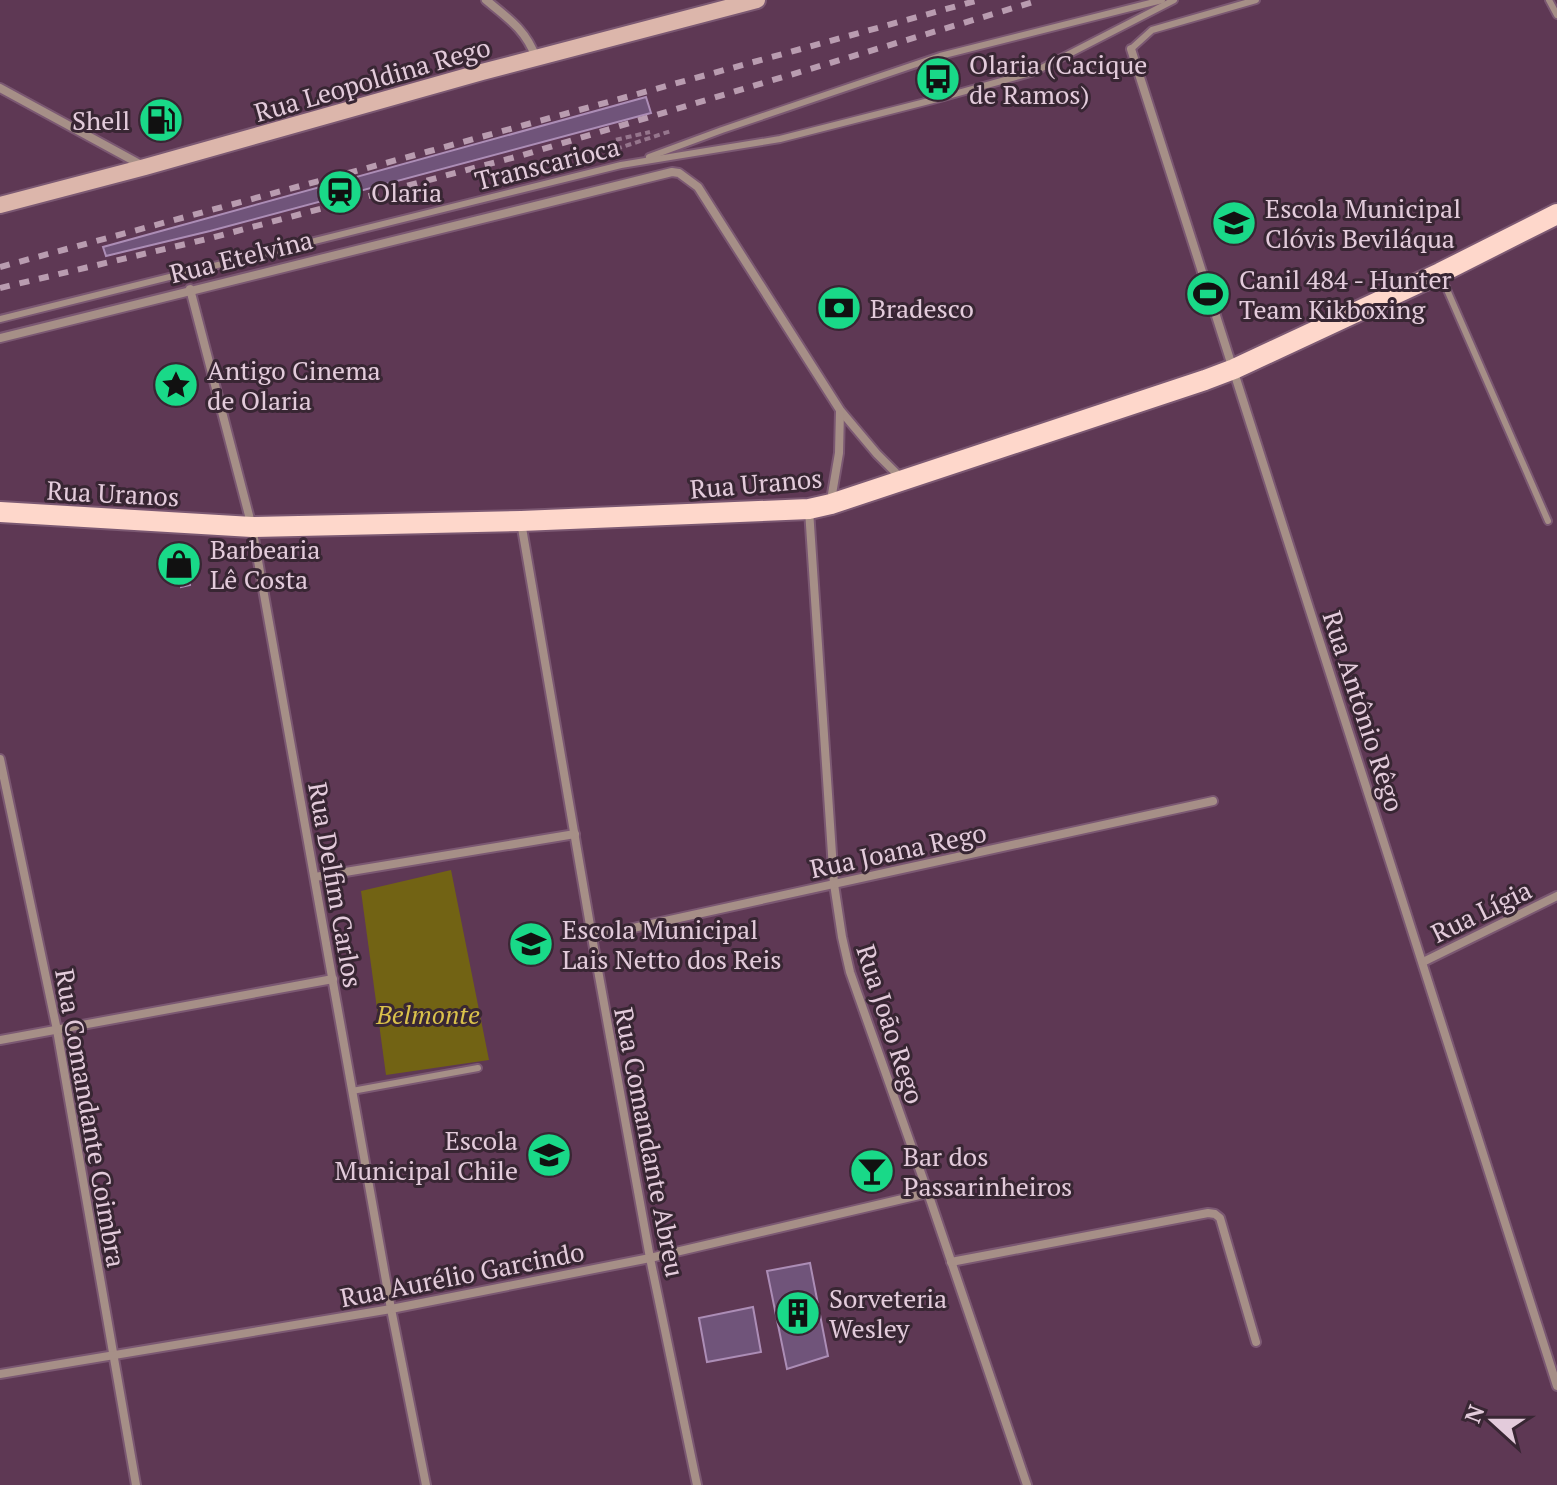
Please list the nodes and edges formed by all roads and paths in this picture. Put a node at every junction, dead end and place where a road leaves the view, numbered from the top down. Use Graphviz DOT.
graph roads {
  1 [pos="486,0"];
  2 [pos="757,0"];
  3 [pos="1162,0"];
  4 [pos="1174,0"];
  5 [pos="1256,0"];
  6 [pos="1549,0"];
  7 [pos="1557,15"];
  8 [pos="1131,49"];
  9 [pos="536,59"];
  10 [pos="0,88"];
  11 [pos="673,131"];
  12 [pos="650,132"];
  13 [pos="615,140"];
  14 [pos="616,149"];
  15 [pos="639,161"];
  16 [pos="145,167"];
  17 [pos="0,205"];
  18 [pos="1557,214"];
  19 [pos="1440,273"];
  20 [pos="190,289"];
  21 [pos="0,319"];
  22 [pos="0,338"];
  23 [pos="1234,369"];
  24 [pos="840,410"];
  25 [pos="903,480"];
  26 [pos="831,504"];
  27 [pos="809,509"];
  28 [pos="0,512"];
  29 [pos="521,521"];
  30 [pos="1548,521"];
  31 [pos="252,527"];
  32 [pos="0,759"];
  33 [pos="1213,801"];
  34 [pos="575,834"];
  35 [pos="315,877"];
  36 [pos="834,884"];
  37 [pos="1557,896"];
  38 [pos="592,937"];
  39 [pos="1423,962"];
  40 [pos="333,979"];
  41 [pos="57,1030"];
  42 [pos="0,1040"];
  43 [pos="478,1068"];
  44 [pos="352,1091"];
  45 [pos="928,1193"];
  46 [pos="650,1258"];
  47 [pos="951,1262"];
  48 [pos="391,1309"];
  49 [pos="1256,1342"];
  50 [pos="113,1354"];
  51 [pos="0,1374"];
  52 [pos="1557,1386"];
  53 [pos="136,1485"];
  54 [pos="426,1485"];
  55 [pos="697,1485"];
  56 [pos="1027,1485"];
  1 -- 9 [label="street"];
  2 -- 9 [label="main road, Rua Leopoldina Rego"];
  3 -- 15 [label="lane, Transcarioca"];
  4 -- 15 [label="lane, Transcarioca"];
  5 -- 8 [label="lane"];
  6 -- 7 [label="lane"];
  8 -- 23 [label="street, Rua Antônio Rêgo"];
  9 -- 16 [label="main road, Rua Leopoldina Rego"];
  10 -- 16 [label="street"];
  11 -- 14 [label="path"];
  12 -- 13 [label="path"];
  15 -- 21 [label="lane, Transcarioca"];
  16 -- 17 [label="main road, Rua Leopoldina Rego"];
  18 -- 19 [label="main road, Rua Uranos"];
  19 -- 23 [label="main road, Rua Uranos"];
  19 -- 30 [label="lane"];
  20 -- 22 [label="street, Rua Etelvina"];
  20 -- 24 [label="street, Rua Etelvina"];
  20 -- 31 [label="street, Rua Delfim Carlos"];
  23 -- 25 [label="main road, Rua Uranos"];
  23 -- 39 [label="street, Rua Antônio Rêgo"];
  24 -- 25 [label="street"];
  24 -- 26 [label="street"];
  25 -- 26 [label="main road, Rua Uranos"];
  26 -- 27 [label="main road, Rua Uranos"];
  27 -- 29 [label="main road, Rua Uranos"];
  27 -- 36 [label="street, Rua João Rego"];
  28 -- 31 [label="main road, Rua Uranos"];
  29 -- 31 [label="main road, Rua Uranos"];
  29 -- 34 [label="street, Rua Comandante Abreu"];
  31 -- 35 [label="street, Rua Delfim Carlos"];
  32 -- 41 [label="street, Rua Comandante Coimbra"];
  33 -- 36 [label="street, Rua Joana Rego"];
  34 -- 35 [label="street"];
  34 -- 38 [label="street, Rua Comandante Abreu"];
  35 -- 40 [label="street, Rua Delfim Carlos"];
  36 -- 38 [label="street, Rua Joana Rego"];
  36 -- 45 [label="street, Rua João Rego"];
  37 -- 39 [label="street, Rua Lígia"];
  38 -- 46 [label="street, Rua Comandante Abreu"];
  39 -- 52 [label="street, Rua Antônio Rêgo"];
  40 -- 41 [label="street"];
  40 -- 44 [label="street, Rua Delfim Carlos"];
  41 -- 42 [label="street"];
  41 -- 50 [label="street, Rua Comandante Coimbra"];
  43 -- 44 [label="lane"];
  44 -- 48 [label="street, Rua Delfim Carlos"];
  45 -- 46 [label="street, Rua Aurélio Garcindo"];
  45 -- 47 [label="street, Rua João Rego"];
  46 -- 48 [label="street, Rua Aurélio Garcindo"];
  46 -- 55 [label="street, Rua Comandante Abreu"];
  47 -- 49 [label="street"];
  47 -- 56 [label="street, Rua João Rego"];
  48 -- 50 [label="street, Rua Aurélio Garcindo"];
  48 -- 54 [label="street, Rua Delfim Carlos"];
  50 -- 51 [label="street, Rua Aurélio Garcindo"];
  50 -- 53 [label="street, Rua Comandante Coimbra"];
}
